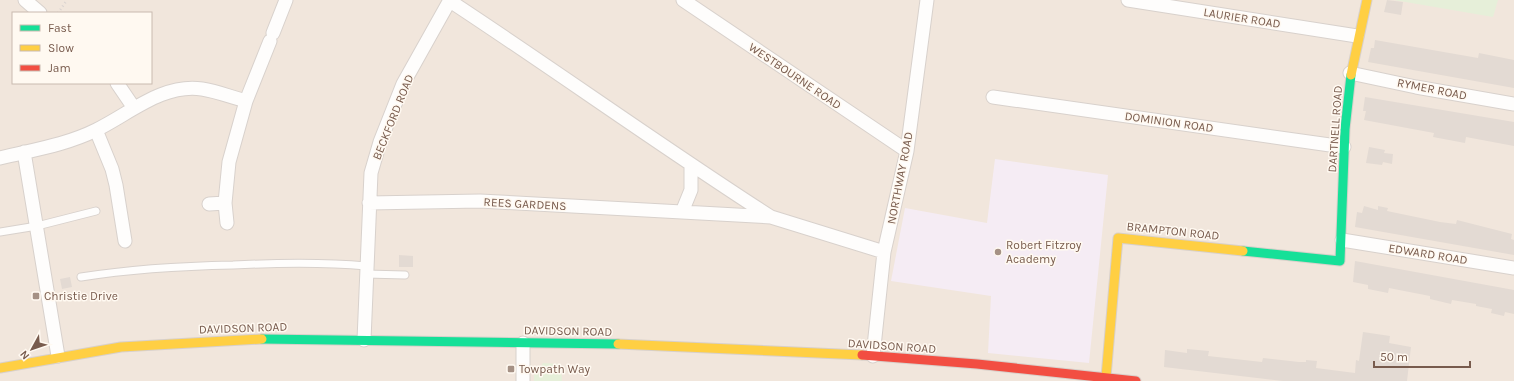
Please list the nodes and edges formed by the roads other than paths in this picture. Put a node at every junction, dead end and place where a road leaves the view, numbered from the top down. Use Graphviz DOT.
graph roads {
  1 [pos="25,0"];
  2 [pos="286,0"];
  3 [pos="450,0"];
  4 [pos="683,0"];
  5 [pos="927,0"];
  6 [pos="1128,0"];
  7 [pos="1367,0"];
  8 [pos="39,12"];
  9 [pos="1357,36"];
  10 [pos="1350,73"];
  11 [pos="118,84"];
  12 [pos="993,97"];
  13 [pos="246,101"];
  14 [pos="1514,104"];
  15 [pos="134,108"];
  16 [pos="96,130"];
  17 [pos="1344,147"];
  18 [pos="907,151"];
  19 [pos="24,152"];
  20 [pos="0,158"];
  21 [pos="691,166"];
  22 [pos="369,203"];
  23 [pos="209,204"];
  24 [pos="225,204"];
  25 [pos="96,211"];
  26 [pos="682,212"];
  27 [pos="771,217"];
  28 [pos="227,223"];
  29 [pos="36,226"];
  30 [pos="0,232"];
  31 [pos="1342,240"];
  32 [pos="125,241"];
  33 [pos="884,252"];
  34 [pos="1340,261"];
  35 [pos="1514,268"];
  36 [pos="366,270"];
  37 [pos="405,275"];
  38 [pos="82,277"];
  39 [pos="364,340"];
  40 [pos="523,343"];
  41 [pos="58,356"];
  42 [pos="873,356"];
  43 [pos="0,368"];
  44 [pos="1106,377"];
  45 [pos="523,381"];
  46 [pos="1136,381"];
  1 -- 8 [label="street"];
  2 -- 13 [label="street"];
  3 -- 21 [label="street, REES GARDENS"];
  3 -- 22 [label="street, BECKFORD ROAD"];
  4 -- 18 [label="street, WESTBOURNE ROAD"];
  5 -- 18 [label="street, NORTHWAY ROAD"];
  6 -- 9 [label="street, LAURIER ROAD"];
  7 -- 9 [label="street, DARTNELL ROAD"];
  9 -- 10 [label="street, DARTNELL ROAD"];
  10 -- 14 [label="street, RYMER ROAD"];
  10 -- 17 [label="street, DARTNELL ROAD"];
  11 -- 15 [label="street"];
  12 -- 17 [label="street, DOMINION ROAD"];
  13 -- 15 [label="street"];
  13 -- 24 [label="street"];
  15 -- 16 [label="street"];
  16 -- 19 [label="street"];
  16 -- 32 [label="street"];
  17 -- 31 [label="street, DARTNELL ROAD"];
  18 -- 33 [label="street, NORTHWAY ROAD"];
  19 -- 20 [label="street"];
  19 -- 29 [label="street"];
  21 -- 26 [label="street"];
  21 -- 27 [label="street, REES GARDENS"];
  22 -- 26 [label="street, REES GARDENS"];
  22 -- 36 [label="street, BECKFORD ROAD"];
  23 -- 24 [label="street"];
  24 -- 28 [label="street"];
  25 -- 29 [label="lane"];
  26 -- 27 [label="street, REES GARDENS"];
  27 -- 33 [label="street, REES GARDENS"];
  29 -- 30 [label="lane"];
  29 -- 41 [label="street"];
  31 -- 34 [label="street, DARTNELL ROAD"];
  31 -- 35 [label="street, EDWARD ROAD"];
  33 -- 42 [label="street, NORTHWAY ROAD"];
  34 -- 44 [label="street, BRAMPTON ROAD"];
  36 -- 37 [label="lane"];
  36 -- 38 [label="lane"];
  36 -- 39 [label="street, BECKFORD ROAD"];
  39 -- 40 [label="street, DAVIDSON ROAD"];
  39 -- 41 [label="street, DAVIDSON ROAD"];
  40 -- 42 [label="street, DAVIDSON ROAD"];
  40 -- 45 [label="street"];
  41 -- 43 [label="street, DAVIDSON ROAD"];
  42 -- 44 [label="street, DAVIDSON ROAD"];
  44 -- 46 [label="street, DAVIDSON ROAD"];
}
